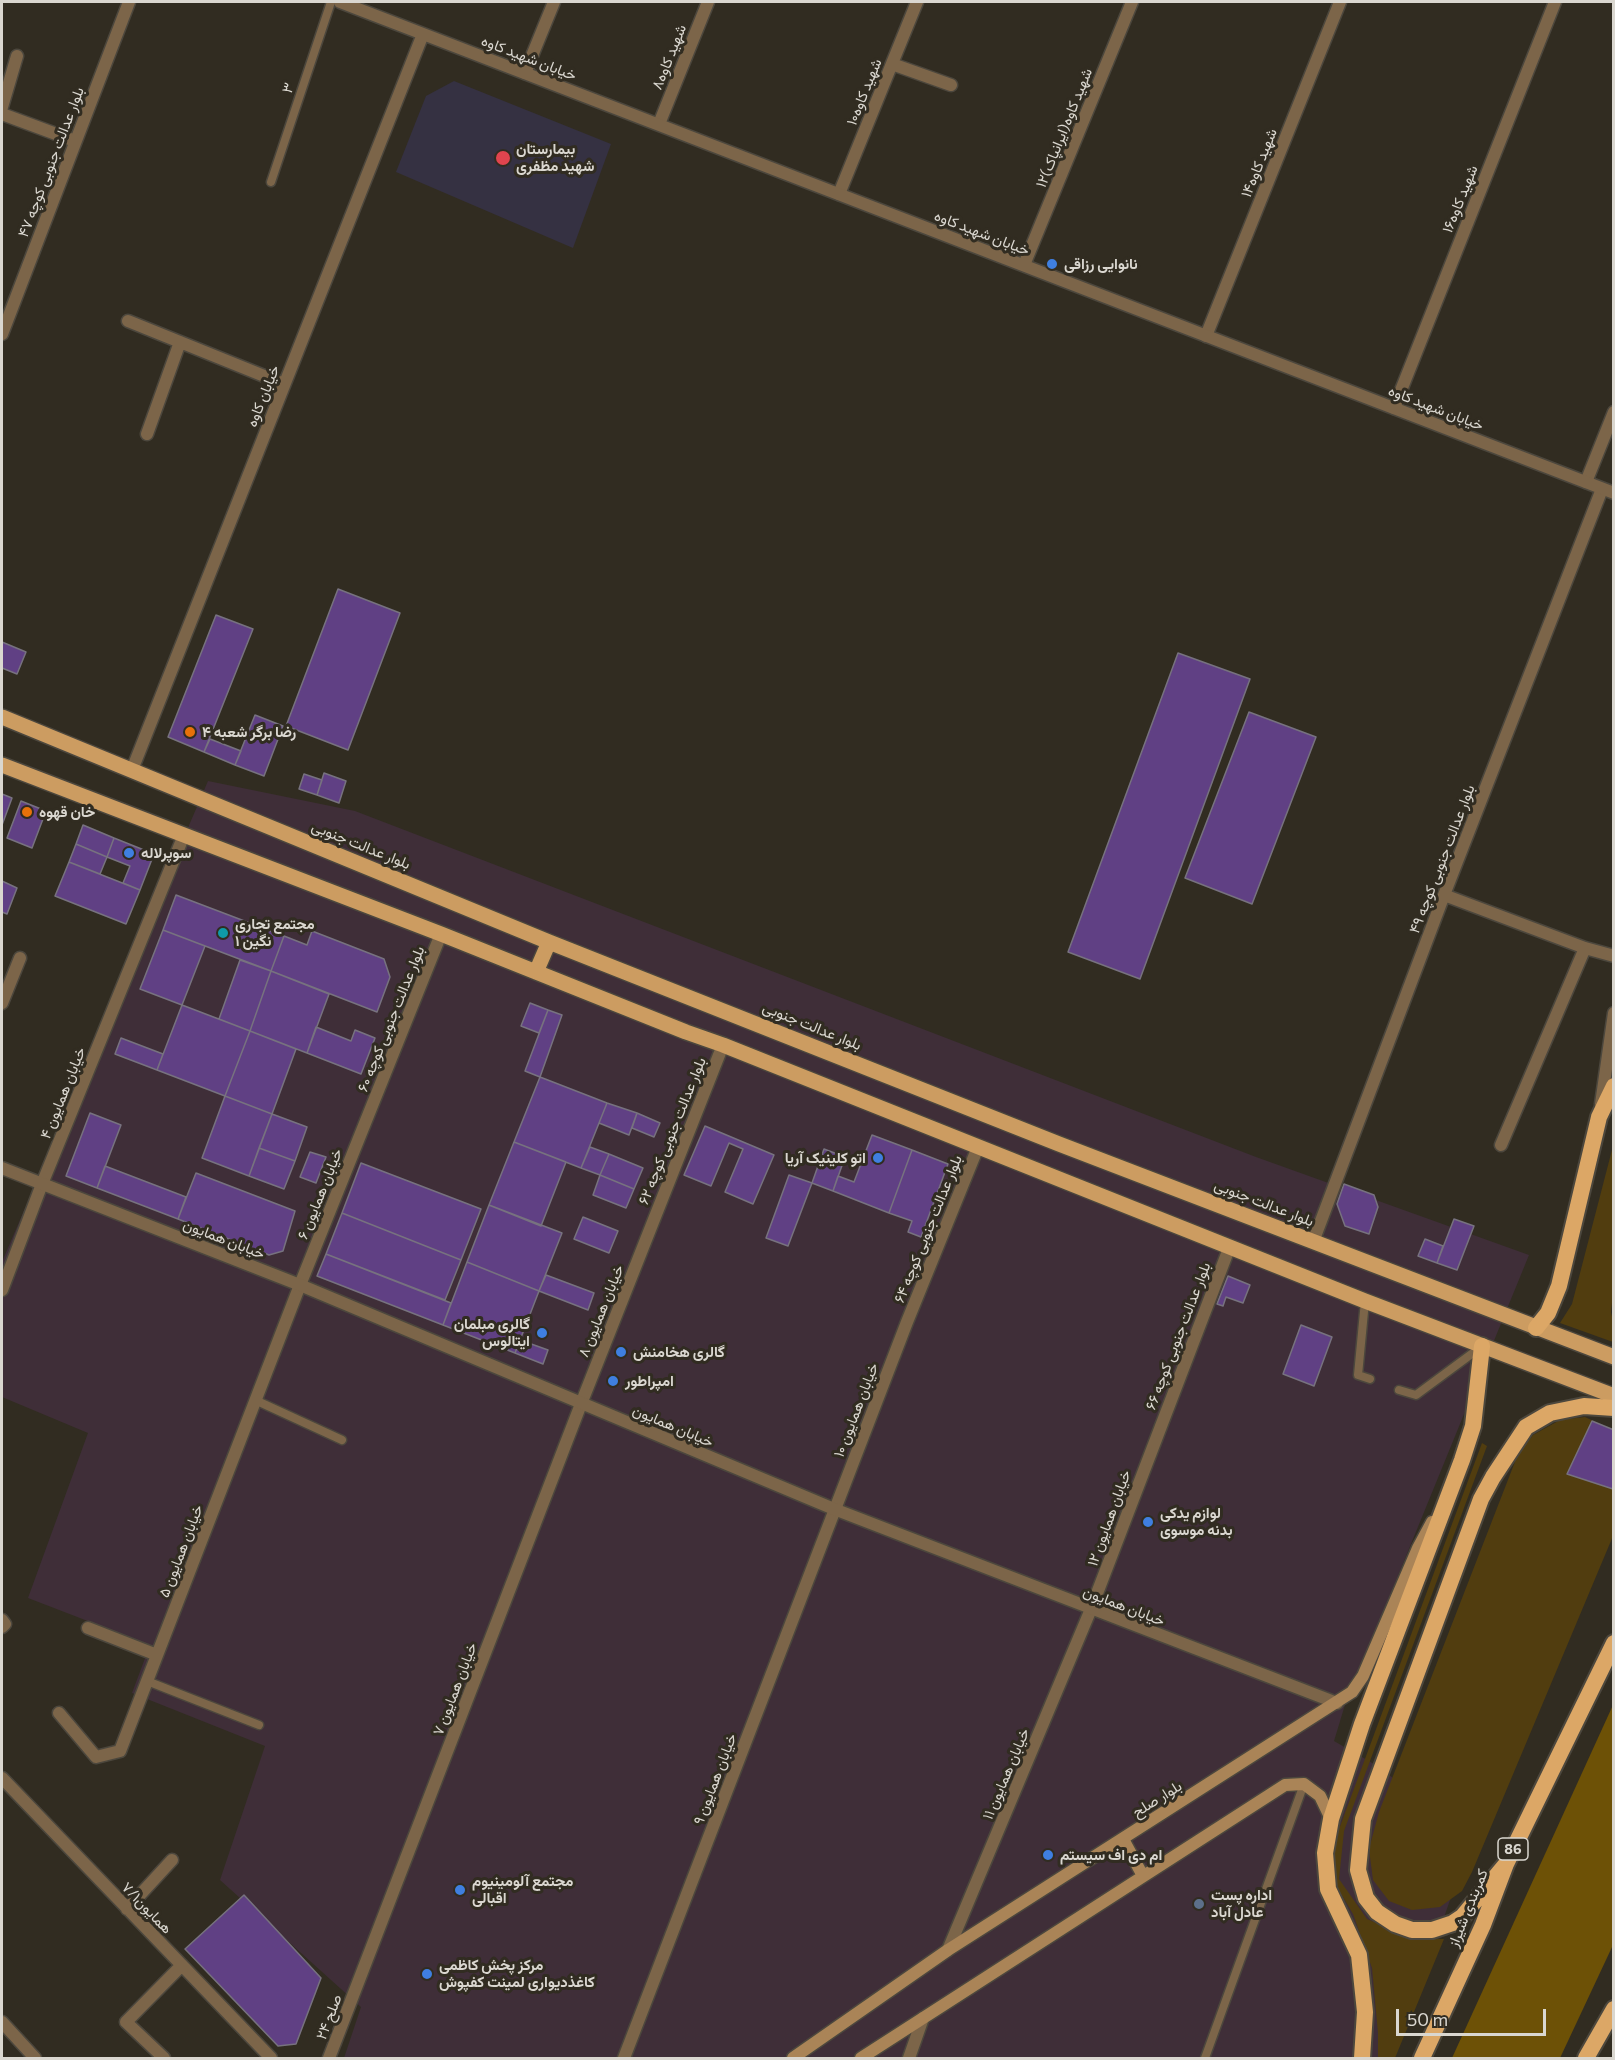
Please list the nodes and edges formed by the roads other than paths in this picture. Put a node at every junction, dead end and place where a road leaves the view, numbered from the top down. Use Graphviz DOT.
graph roads {
  1 [pos="127,2"];
  2 [pos="331,2"];
  3 [pos="340,2"];
  4 [pos="554,2"];
  5 [pos="708,2"];
  6 [pos="917,2"];
  7 [pos="1132,2"];
  8 [pos="1340,2"];
  9 [pos="1555,2"];
  10 [pos="423,34"];
  11 [pos="17,56"];
  12 [pos="892,64"];
  13 [pos="525,73"];
  14 [pos="951,85"];
  15 [pos="2,107"];
  16 [pos="2,114"];
  17 [pos="659,124"];
  18 [pos="75,141"];
  19 [pos="271,182"];
  20 [pos="839,194"];
  21 [pos="1024,265"];
  22 [pos="128,321"];
  23 [pos="2,334"];
  24 [pos="1206,336"];
  25 [pos="180,342"];
  26 [pos="284,384"];
  27 [pos="1394,408"];
  28 [pos="1614,412"];
  29 [pos="147,434"];
  30 [pos="1586,482"];
  31 [pos="1608,491"];
  32 [pos="2,717"];
  33 [pos="2,765"];
  34 [pos="132,770"];
  35 [pos="184,835"];
  36 [pos="1444,896"];
  37 [pos="441,934"];
  38 [pos="549,942"];
  39 [pos="1585,948"];
  40 [pos="1614,956"];
  41 [pos="20,958"];
  42 [pos="537,972"];
  43 [pos="2,1003"];
  44 [pos="1614,1013"];
  45 [pos="723,1045"];
  46 [pos="1614,1086"];
  47 [pos="368,1115"];
  48 [pos="1599,1117"];
  49 [pos="1501,1145"];
  50 [pos="978,1147"];
  51 [pos="2,1168"];
  52 [pos="42,1184"];
  53 [pos="650,1229"];
  54 [pos="1313,1242"];
  55 [pos="1230,1246"];
  56 [pos="300,1285"];
  57 [pos="2,1290"];
  58 [pos="1365,1301"];
  59 [pos="907,1322"];
  60 [pos="1536,1328"];
  61 [pos="1482,1346"];
  62 [pos="1614,1357"];
  63 [pos="1370,1379"];
  64 [pos="1399,1390"];
  65 [pos="1614,1396"];
  66 [pos="255,1400"];
  67 [pos="581,1404"];
  68 [pos="1614,1408"];
  69 [pos="1155,1437"];
  70 [pos="342,1440"];
  71 [pos="1451,1492"];
  72 [pos="834,1509"];
  73 [pos="1091,1609"];
  74 [pos="2,1620"];
  75 [pos="2,1627"];
  76 [pos="88,1628"];
  77 [pos="1614,1643"];
  78 [pos="158,1654"];
  79 [pos="147,1681"];
  80 [pos="1337,1703"];
  81 [pos="59,1713"];
  82 [pos="259,1725"];
  83 [pos="2,1778"];
  84 [pos="1304,1784"];
  85 [pos="1331,1819"];
  86 [pos="1123,1839"];
  87 [pos="172,1860"];
  88 [pos="1506,1864"];
  89 [pos="1143,1876"];
  90 [pos="127,1909"];
  91 [pos="948,1950"];
  92 [pos="182,1965"];
  93 [pos="357,1986"];
  94 [pos="1614,2009"];
  95 [pos="923,2018"];
  96 [pos="2,2022"];
  97 [pos="36,2058"];
  98 [pos="164,2058"];
  99 [pos="271,2058"];
  100 [pos="329,2058"];
  101 [pos="624,2058"];
  102 [pos="793,2058"];
  103 [pos="861,2058"];
  104 [pos="909,2058"];
  105 [pos="1205,2058"];
  106 [pos="1362,2058"];
  107 [pos="1422,2058"];
  108 [pos="1586,2058"];
  1 -- 18 [label="street, بلوار عدالت جنوبی کوچه ۴۷"];
  2 -- 19 [label="lane, ۳"];
  3 -- 10 [label="street, خیابان شهید کاوه"];
  4 -- 13 [label="street"];
  5 -- 17 [label="street, شهید کاوه۸"];
  6 -- 12 [label="street, شهید کاوه۱۰"];
  7 -- 21 [label="street, ۱۲شهید کاوه(ایرانپاک)"];
  8 -- 24 [label="street, شهید کاوه۱۴"];
  9 -- 27 [label="street, شهید کاوه۱۶"];
  10 -- 13 [label="street, خیابان شهید کاوه"];
  10 -- 26 [label="street, خیابان کاوه"];
  11 -- 15 [label="street"];
  12 -- 14 [label="street"];
  12 -- 20 [label="street, شهید کاوه۱۰"];
  13 -- 17 [label="street, خیابان شهید کاوه"];
  16 -- 18 [label="street"];
  17 -- 20 [label="street, خیابان شهید کاوه"];
  18 -- 23 [label="street, بلوار عدالت جنوبی کوچه ۴۷"];
  20 -- 21 [label="street, خیابان شهید کاوه"];
  21 -- 24 [label="street, خیابان شهید کاوه"];
  22 -- 25 [label="street"];
  24 -- 27 [label="street, خیابان شهید کاوه"];
  25 -- 26 [label="street"];
  25 -- 29 [label="street"];
  26 -- 34 [label="street, خیابان کاوه"];
  27 -- 30 [label="street, خیابان شهید کاوه"];
  28 -- 30 [label="street"];
  30 -- 31 [label="street, خیابان شهید کاوه"];
  31 -- 36 [label="street, بلوار عدالت جنوبی کوچه ۴۹"];
  32 -- 34 [label="main road, بلوار عدالت جنوبی"];
  33 -- 35 [label="main road"];
  34 -- 38 [label="main road, بلوار عدالت جنوبی"];
  35 -- 37 [label="main road"];
  35 -- 52 [label="street, خیابان همایون ۴"];
  36 -- 39 [label="street"];
  36 -- 54 [label="street, بلوار عدالت جنوبی کوچه ۴۹"];
  37 -- 42 [label="main road"];
  37 -- 47 [label="street, بلوار عدالت جنوبی کوچه ۶۰"];
  38 -- 42 [label="main road"];
  38 -- 54 [label="main road, بلوار عدالت جنوبی"];
  39 -- 40 [label="street"];
  39 -- 49 [label="street"];
  41 -- 43 [label="street"];
  42 -- 45 [label="main road"];
  44 -- 48 [label="street"];
  45 -- 50 [label="main road"];
  45 -- 53 [label="street, بلوار عدالت جنوبی کوچه ۶۲"];
  46 -- 48 [label="highway"];
  47 -- 56 [label="street, خیابان همایون ۶"];
  48 -- 60 [label="highway"];
  50 -- 55 [label="main road"];
  50 -- 59 [label="street, بلوار عدالت جنوبی کوچه ۶۴"];
  51 -- 52 [label="street, خیابان همایون"];
  52 -- 56 [label="street, خیابان همایون"];
  52 -- 57 [label="street, خیابان همایون ۴"];
  53 -- 67 [label="street, خیابان همایون ۸"];
  54 -- 60 [label="main road, بلوار عدالت جنوبی"];
  55 -- 58 [label="main road"];
  55 -- 69 [label="street, بلوار عدالت جنوبی کوچه ۶۶"];
  56 -- 66 [label="street, خیابان همایون ۵"];
  56 -- 67 [label="street, خیابان همایون"];
  58 -- 61 [label="main road"];
  58 -- 63 [label="lane"];
  59 -- 72 [label="street, خیابان همایون ۱۰"];
  60 -- 62 [label="main road, بلوار عدالت جنوبی"];
  61 -- 64 [label="lane"];
  61 -- 65 [label="main road"];
  61 -- 71 [label="highway"];
  66 -- 70 [label="lane"];
  66 -- 78 [label="street, خیابان همایون ۵"];
  67 -- 72 [label="street, خیابان همایون"];
  67 -- 93 [label="street, خیابان همایون ۷"];
  68 -- 88 [label="highway"];
  69 -- 73 [label="street, خیابان همایون ۱۲"];
  71 -- 80 [label="main road, بلوار صلح"];
  71 -- 85 [label="highway"];
  72 -- 73 [label="street, خیابان همایون"];
  72 -- 101 [label="street, خیابان همایون ۹"];
  73 -- 80 [label="street, خیابان همایون"];
  73 -- 91 [label="street, خیابان همایون ۱۱"];
  74 -- 75 [label="street"];
  76 -- 78 [label="street"];
  77 -- 88 [label="highway, کمربندی شیراز / 86"];
  78 -- 79 [label="street, خیابان همایون ۵"];
  79 -- 81 [label="street, خیابان همایون ۵"];
  79 -- 82 [label="lane"];
  80 -- 86 [label="main road, بلوار صلح"];
  83 -- 90 [label="street, همایون۷/۱"];
  84 -- 85 [label="main road"];
  84 -- 89 [label="main road"];
  84 -- 105 [label="lane"];
  85 -- 106 [label="highway"];
  86 -- 89 [label="main road"];
  86 -- 91 [label="main road, بلوار صلح"];
  87 -- 90 [label="street"];
  88 -- 107 [label="highway, کمربندی شیراز / 86"];
  89 -- 95 [label="main road"];
  90 -- 92 [label="street, همایون۷/۱"];
  91 -- 102 [label="main road, بلوار صلح"];
  92 -- 98 [label="street"];
  92 -- 99 [label="street, همایون۷/۱"];
  93 -- 100 [label="street, صلح ۲۴"];
  94 -- 108 [label="highway"];
  95 -- 103 [label="main road"];
  95 -- 104 [label="street"];
  96 -- 97 [label="street"];
}
